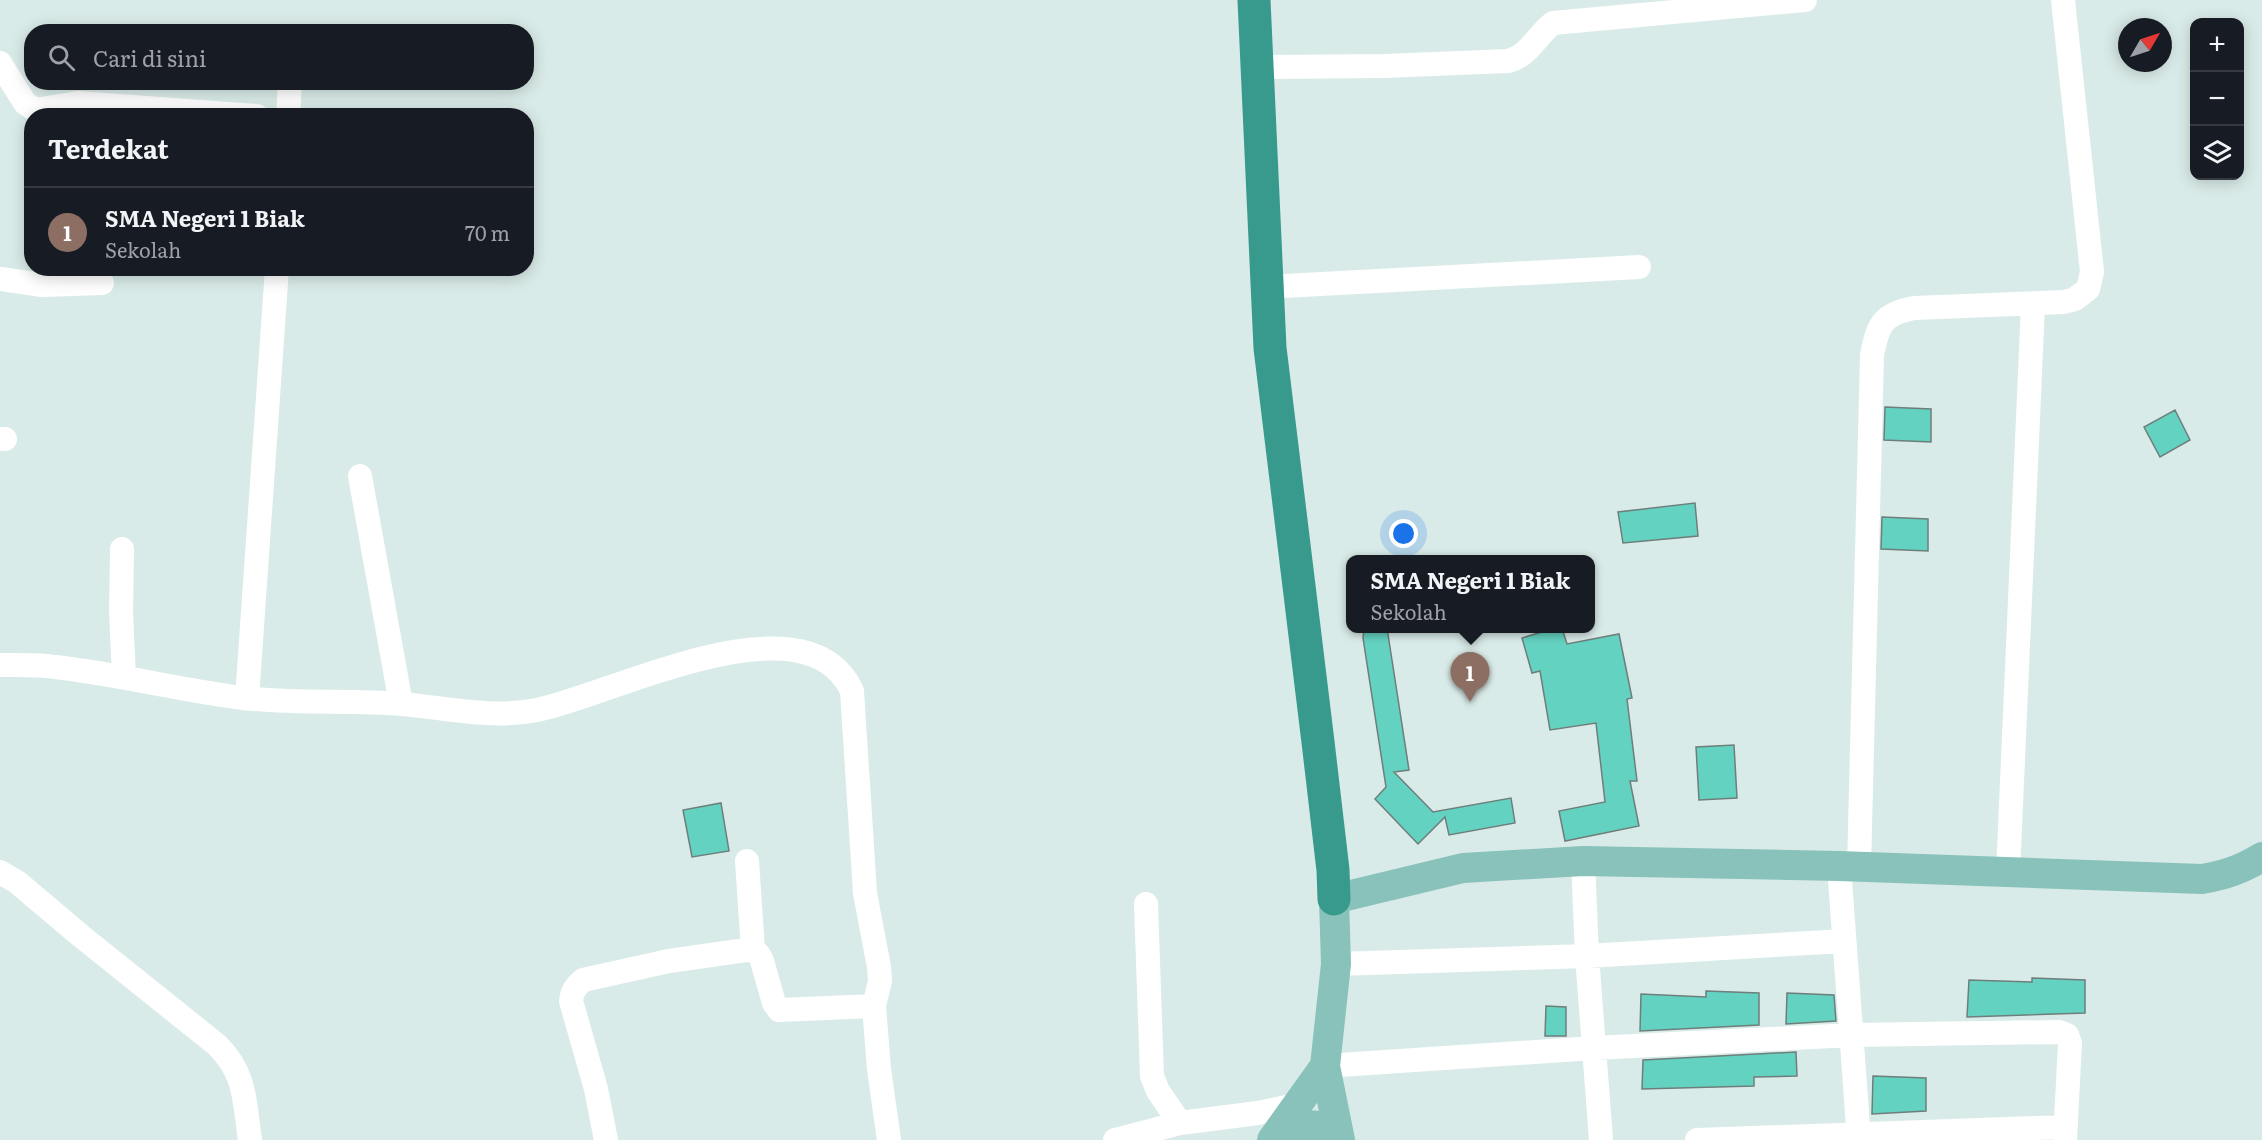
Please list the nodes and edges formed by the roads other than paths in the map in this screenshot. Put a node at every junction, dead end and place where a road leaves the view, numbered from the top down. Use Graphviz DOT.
graph roads {
  1 [pos="1254,0"];
  2 [pos="1805,0"];
  3 [pos="2063,0"];
  4 [pos="0,63"];
  5 [pos="1256,67"];
  6 [pos="290,90"];
  7 [pos="32,108"];
  8 [pos="47,108"];
  9 [pos="147,108"];
  10 [pos="288,108"];
  11 [pos="1639,267"];
  12 [pos="276,276"];
  13 [pos="0,279"];
  14 [pos="102,283"];
  15 [pos="1266,287"];
  16 [pos="2033,304"];
  17 [pos="360,476"];
  18 [pos="122,549"];
  19 [pos="0,665"];
  20 [pos="124,677"];
  21 [pos="247,698"];
  22 [pos="401,704"];
  23 [pos="2262,856"];
  24 [pos="747,861"];
  25 [pos="1583,861"];
  26 [pos="1849,867"];
  27 [pos="0,872"];
  28 [pos="2008,873"];
  29 [pos="1334,899"];
  30 [pos="1146,904"];
  31 [pos="1844,941"];
  32 [pos="753,950"];
  33 [pos="1587,956"];
  34 [pos="1336,964"];
  35 [pos="874,1006"];
  36 [pos="1851,1035"];
  37 [pos="1594,1048"];
  38 [pos="1325,1066"];
  39 [pos="1296,1105"];
  40 [pos="1180,1123"];
  41 [pos="2065,1133"];
  42 [pos="1859,1137"];
  43 [pos="1273,1139"];
  44 [pos="250,1140"];
  45 [pos="606,1140"];
  46 [pos="890,1140"];
  47 [pos="1115,1140"];
  48 [pos="1335,1140"];
  49 [pos="1340,1140"];
  50 [pos="1601,1140"];
  51 [pos="1697,1140"];
  1 -- 5 [label="highway"];
  2 -- 5 [label="street"];
  3 -- 16 [label="street"];
  4 -- 7 [label="street"];
  5 -- 15 [label="highway"];
  6 -- 10 [label="street"];
  8 -- 9 [label="street"];
  11 -- 15 [label="street"];
  12 -- 21 [label="street"];
  13 -- 14 [label="street"];
  15 -- 29 [label="highway"];
  16 -- 26 [label="street"];
  16 -- 28 [label="street"];
  17 -- 22 [label="street"];
  18 -- 20 [label="street"];
  19 -- 20 [label="street"];
  20 -- 21 [label="street"];
  21 -- 22 [label="street"];
  22 -- 35 [label="street"];
  23 -- 28 [label="main road"];
  24 -- 32 [label="street"];
  25 -- 26 [label="main road"];
  25 -- 29 [label="main road"];
  25 -- 33 [label="street"];
  26 -- 28 [label="main road"];
  26 -- 31 [label="street"];
  27 -- 44 [label="street"];
  29 -- 34 [label="main road"];
  30 -- 40 [label="street"];
  31 -- 33 [label="street"];
  31 -- 36 [label="street"];
  32 -- 35 [label="street"];
  32 -- 45 [label="street"];
  33 -- 34 [label="street"];
  33 -- 37 [label="street"];
  34 -- 38 [label="main road"];
  35 -- 46 [label="street"];
  36 -- 37 [label="street"];
  36 -- 41 [label="street"];
  36 -- 42 [label="street"];
  37 -- 38 [label="street"];
  37 -- 50 [label="street"];
  38 -- 39 [label="main road"];
  38 -- 49 [label="main road"];
  39 -- 40 [label="street"];
  39 -- 43 [label="main road"];
  40 -- 47 [label="street"];
  41 -- 42 [label="street"];
  42 -- 51 [label="street"];
  43 -- 48 [label="main road"];
}
